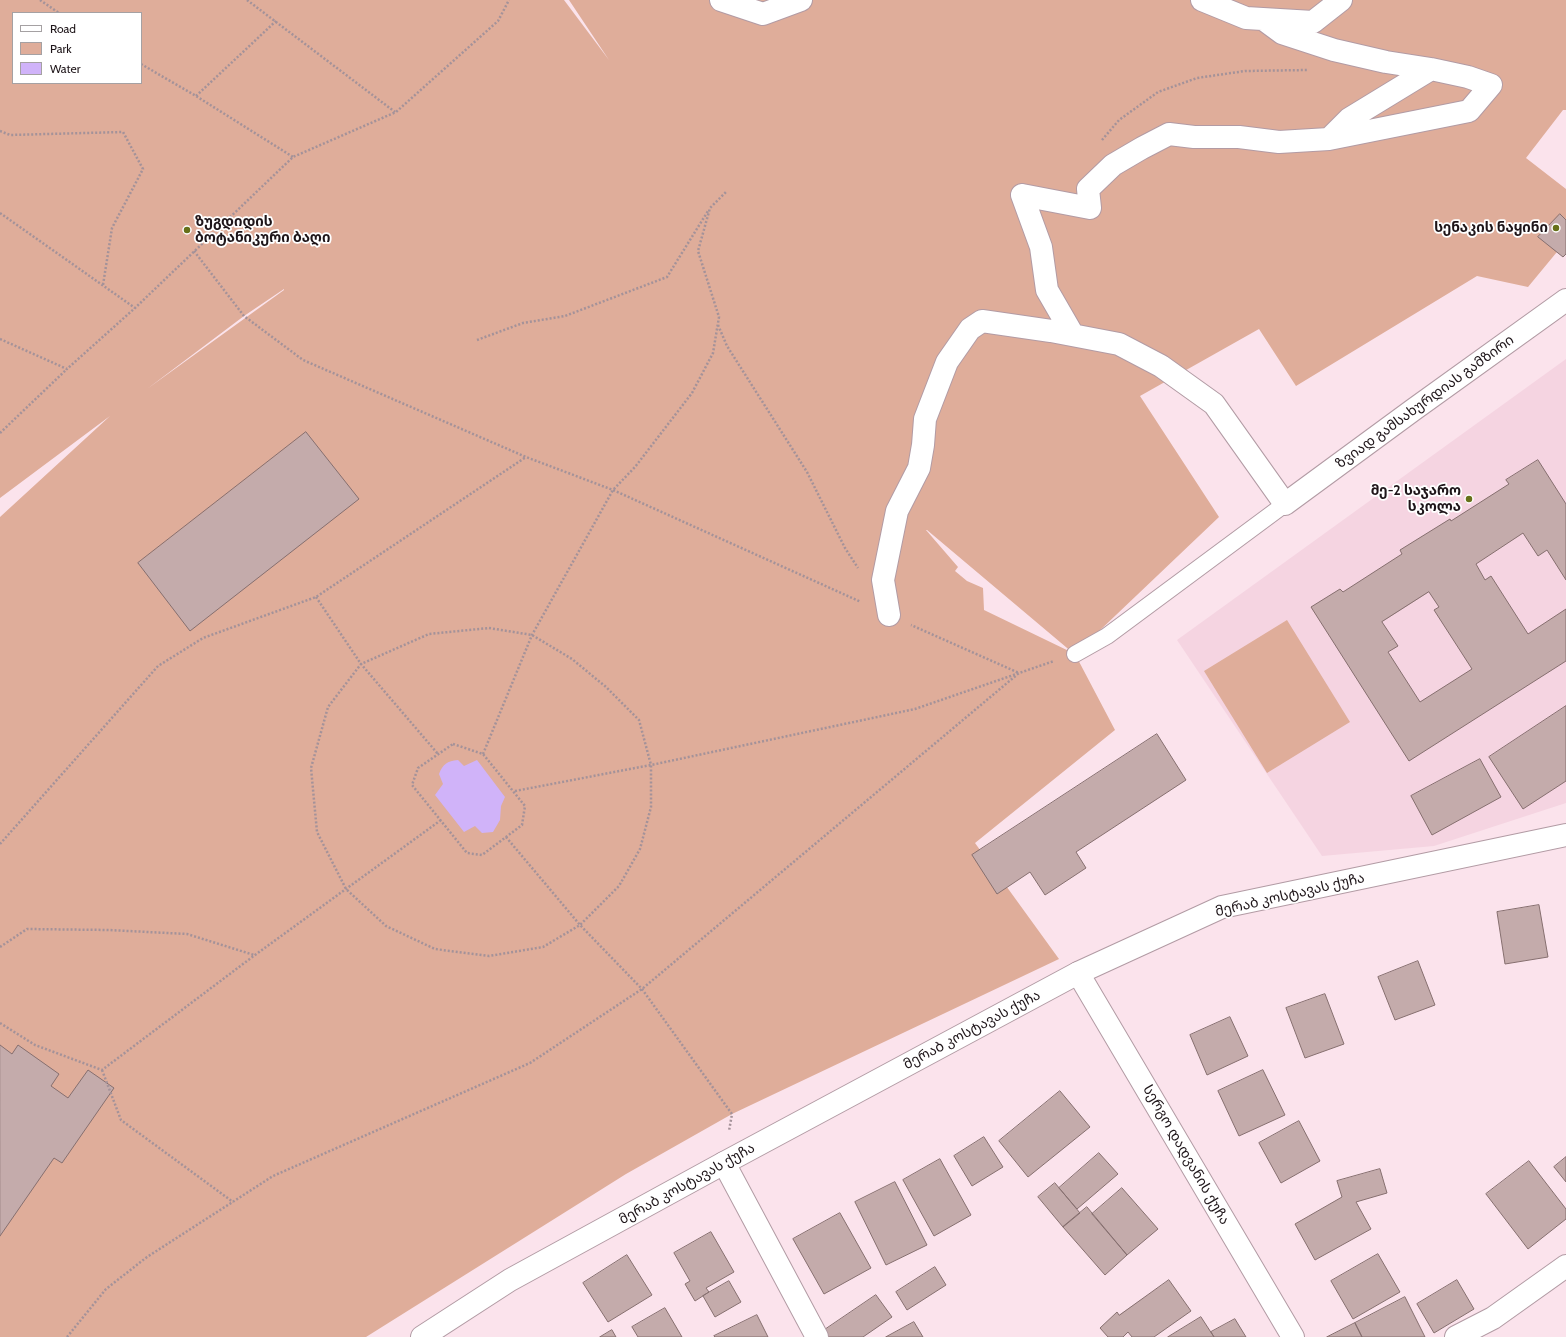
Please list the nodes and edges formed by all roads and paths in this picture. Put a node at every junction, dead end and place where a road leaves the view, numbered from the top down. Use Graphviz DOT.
graph roads {
  1 [pos="40,0"];
  2 [pos="247,0"];
  3 [pos="509,0"];
  4 [pos="721,0"];
  5 [pos="801,0"];
  6 [pos="1202,0"];
  7 [pos="1341,0"];
  8 [pos="58,12"];
  9 [pos="1263,19"];
  10 [pos="276,21"];
  11 [pos="142,65"];
  12 [pos="1431,69"];
  13 [pos="1311,70"];
  14 [pos="196,96"];
  15 [pos="396,112"];
  16 [pos="0,131"];
  17 [pos="1329,139"];
  18 [pos="1100,142"];
  19 [pos="293,157"];
  20 [pos="727,191"];
  21 [pos="710,208"];
  22 [pos="0,213"];
  23 [pos="194,251"];
  24 [pos="103,286"];
  25 [pos="1566,300"];
  26 [pos="135,308"];
  27 [pos="718,324"];
  28 [pos="1073,335"];
  29 [pos="0,339"];
  30 [pos="477,340"];
  31 [pos="67,369"];
  32 [pos="0,433"];
  33 [pos="526,457"];
  34 [pos="613,490"];
  35 [pos="1285,504"];
  36 [pos="861,572"];
  37 [pos="316,597"];
  38 [pos="889,615"];
  39 [pos="532,635"];
  40 [pos="1075,654"];
  41 [pos="361,664"];
  42 [pos="1019,673"];
  43 [pos="438,754"];
  44 [pos="483,754"];
  45 [pos="651,765"];
  46 [pos="515,791"];
  47 [pos="441,820"];
  48 [pos="1566,835"];
  49 [pos="506,837"];
  50 [pos="0,844"];
  51 [pos="346,889"];
  52 [pos="580,925"];
  53 [pos="0,948"];
  54 [pos="255,955"];
  55 [pos="1078,973"];
  56 [pos="642,989"];
  57 [pos="0,1023"];
  58 [pos="102,1070"];
  59 [pos="724,1163"];
  60 [pos="232,1202"];
  61 [pos="1566,1266"];
  62 [pos="67,1337"];
  63 [pos="422,1337"];
  64 [pos="817,1337"];
  65 [pos="1293,1337"];
  66 [pos="1456,1337"];
  1 -- 8 [label="path"];
  2 -- 10 [label="path"];
  3 -- 15 [label="path"];
  4 -- 5 [label="street"];
  6 -- 9 [label="street"];
  7 -- 9 [label="street"];
  9 -- 12 [label="street"];
  10 -- 14 [label="path"];
  10 -- 15 [label="path"];
  11 -- 14 [label="path"];
  12 -- 17 [label="street"];
  12 -- 17 [label="street"];
  13 -- 18 [label="path"];
  14 -- 19 [label="path"];
  15 -- 19 [label="path"];
  16 -- 24 [label="path"];
  17 -- 28 [label="street"];
  19 -- 23 [label="path"];
  20 -- 21 [label="path"];
  21 -- 27 [label="path"];
  21 -- 30 [label="path"];
  22 -- 24 [label="path"];
  23 -- 26 [label="path"];
  23 -- 33 [label="path"];
  24 -- 26 [label="path"];
  25 -- 35 [label="street, ზვიად გამსახურდიას გამზირი"];
  26 -- 31 [label="path"];
  27 -- 34 [label="path"];
  27 -- 36 [label="path"];
  28 -- 35 [label="street"];
  28 -- 38 [label="street"];
  29 -- 31 [label="path"];
  31 -- 32 [label="path"];
  33 -- 34 [label="path"];
  33 -- 37 [label="path"];
  34 -- 38 [label="path"];
  34 -- 39 [label="path"];
  35 -- 40 [label="lane"];
  37 -- 41 [label="path"];
  37 -- 50 [label="path"];
  38 -- 42 [label="path"];
  39 -- 41 [label="path"];
  39 -- 44 [label="path"];
  39 -- 45 [label="path"];
  40 -- 42 [label="path"];
  41 -- 43 [label="path"];
  41 -- 51 [label="path"];
  42 -- 45 [label="path"];
  42 -- 56 [label="path"];
  43 -- 44 [label="path"];
  43 -- 47 [label="path"];
  44 -- 46 [label="path"];
  45 -- 46 [label="path"];
  45 -- 52 [label="path"];
  46 -- 49 [label="path"];
  47 -- 49 [label="path"];
  47 -- 51 [label="path"];
  48 -- 55 [label="street, მერაბ კოსტავას ქუჩა"];
  49 -- 52 [label="path"];
  51 -- 52 [label="path"];
  51 -- 54 [label="path"];
  52 -- 56 [label="path"];
  53 -- 54 [label="path"];
  54 -- 58 [label="path"];
  55 -- 59 [label="street, მერაბ კოსტავას ქუჩა"];
  55 -- 65 [label="street, სერგო დადვანის ქუჩა"];
  56 -- 59 [label="path"];
  56 -- 60 [label="path"];
  57 -- 58 [label="path"];
  58 -- 60 [label="path"];
  59 -- 63 [label="street, მერაბ კოსტავას ქუჩა"];
  59 -- 64 [label="street"];
  60 -- 62 [label="path"];
  61 -- 66 [label="street"];
}
